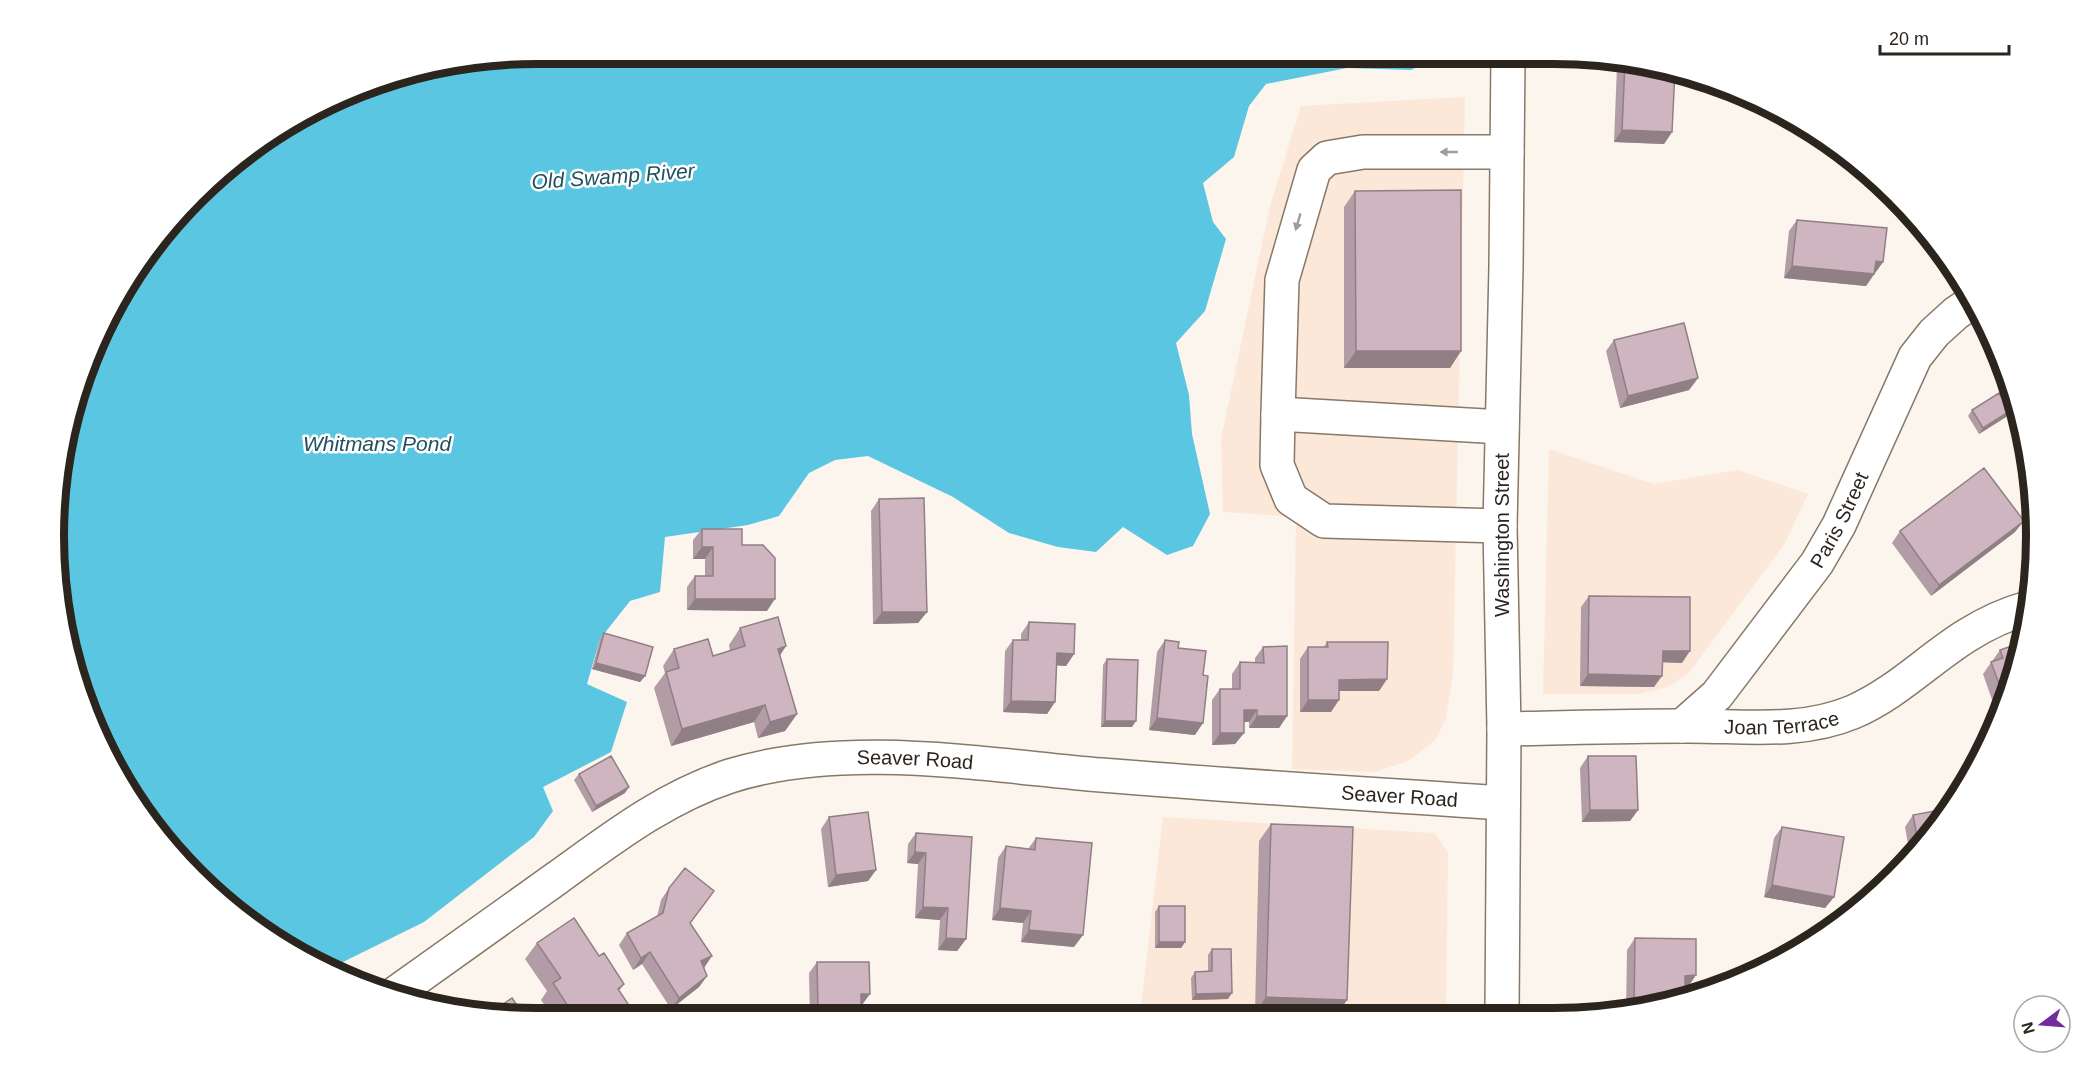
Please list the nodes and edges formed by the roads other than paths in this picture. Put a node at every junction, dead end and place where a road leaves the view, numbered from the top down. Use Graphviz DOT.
graph roads {
  1 [pos="1508,64"];
  2 [pos="1508,152"];
  3 [pos="1966,307"];
  4 [pos="1278,414"];
  5 [pos="1502,427"];
  6 [pos="1500,526"];
  7 [pos="2019,611"];
  8 [pos="1682,726"];
  9 [pos="1504,729"];
  10 [pos="1503,803"];
  11 [pos="403,988"];
  12 [pos="1502,1008"];
  1 -- 2 [label="street, Washington Street"];
  2 -- 4 [label="street, one-way"];
  2 -- 5 [label="street, Washington Street"];
  3 -- 8 [label="street, Paris Street"];
  4 -- 5 [label="street"];
  4 -- 6 [label="street"];
  5 -- 6 [label="street, Washington Street"];
  6 -- 9 [label="street, Washington Street"];
  7 -- 8 [label="street, Joan Terrace"];
  8 -- 9 [label="street, Joan Terrace"];
  9 -- 10 [label="street, Washington Street"];
  10 -- 11 [label="street, Seaver Road"];
  10 -- 12 [label="street, Washington Street"];
}
